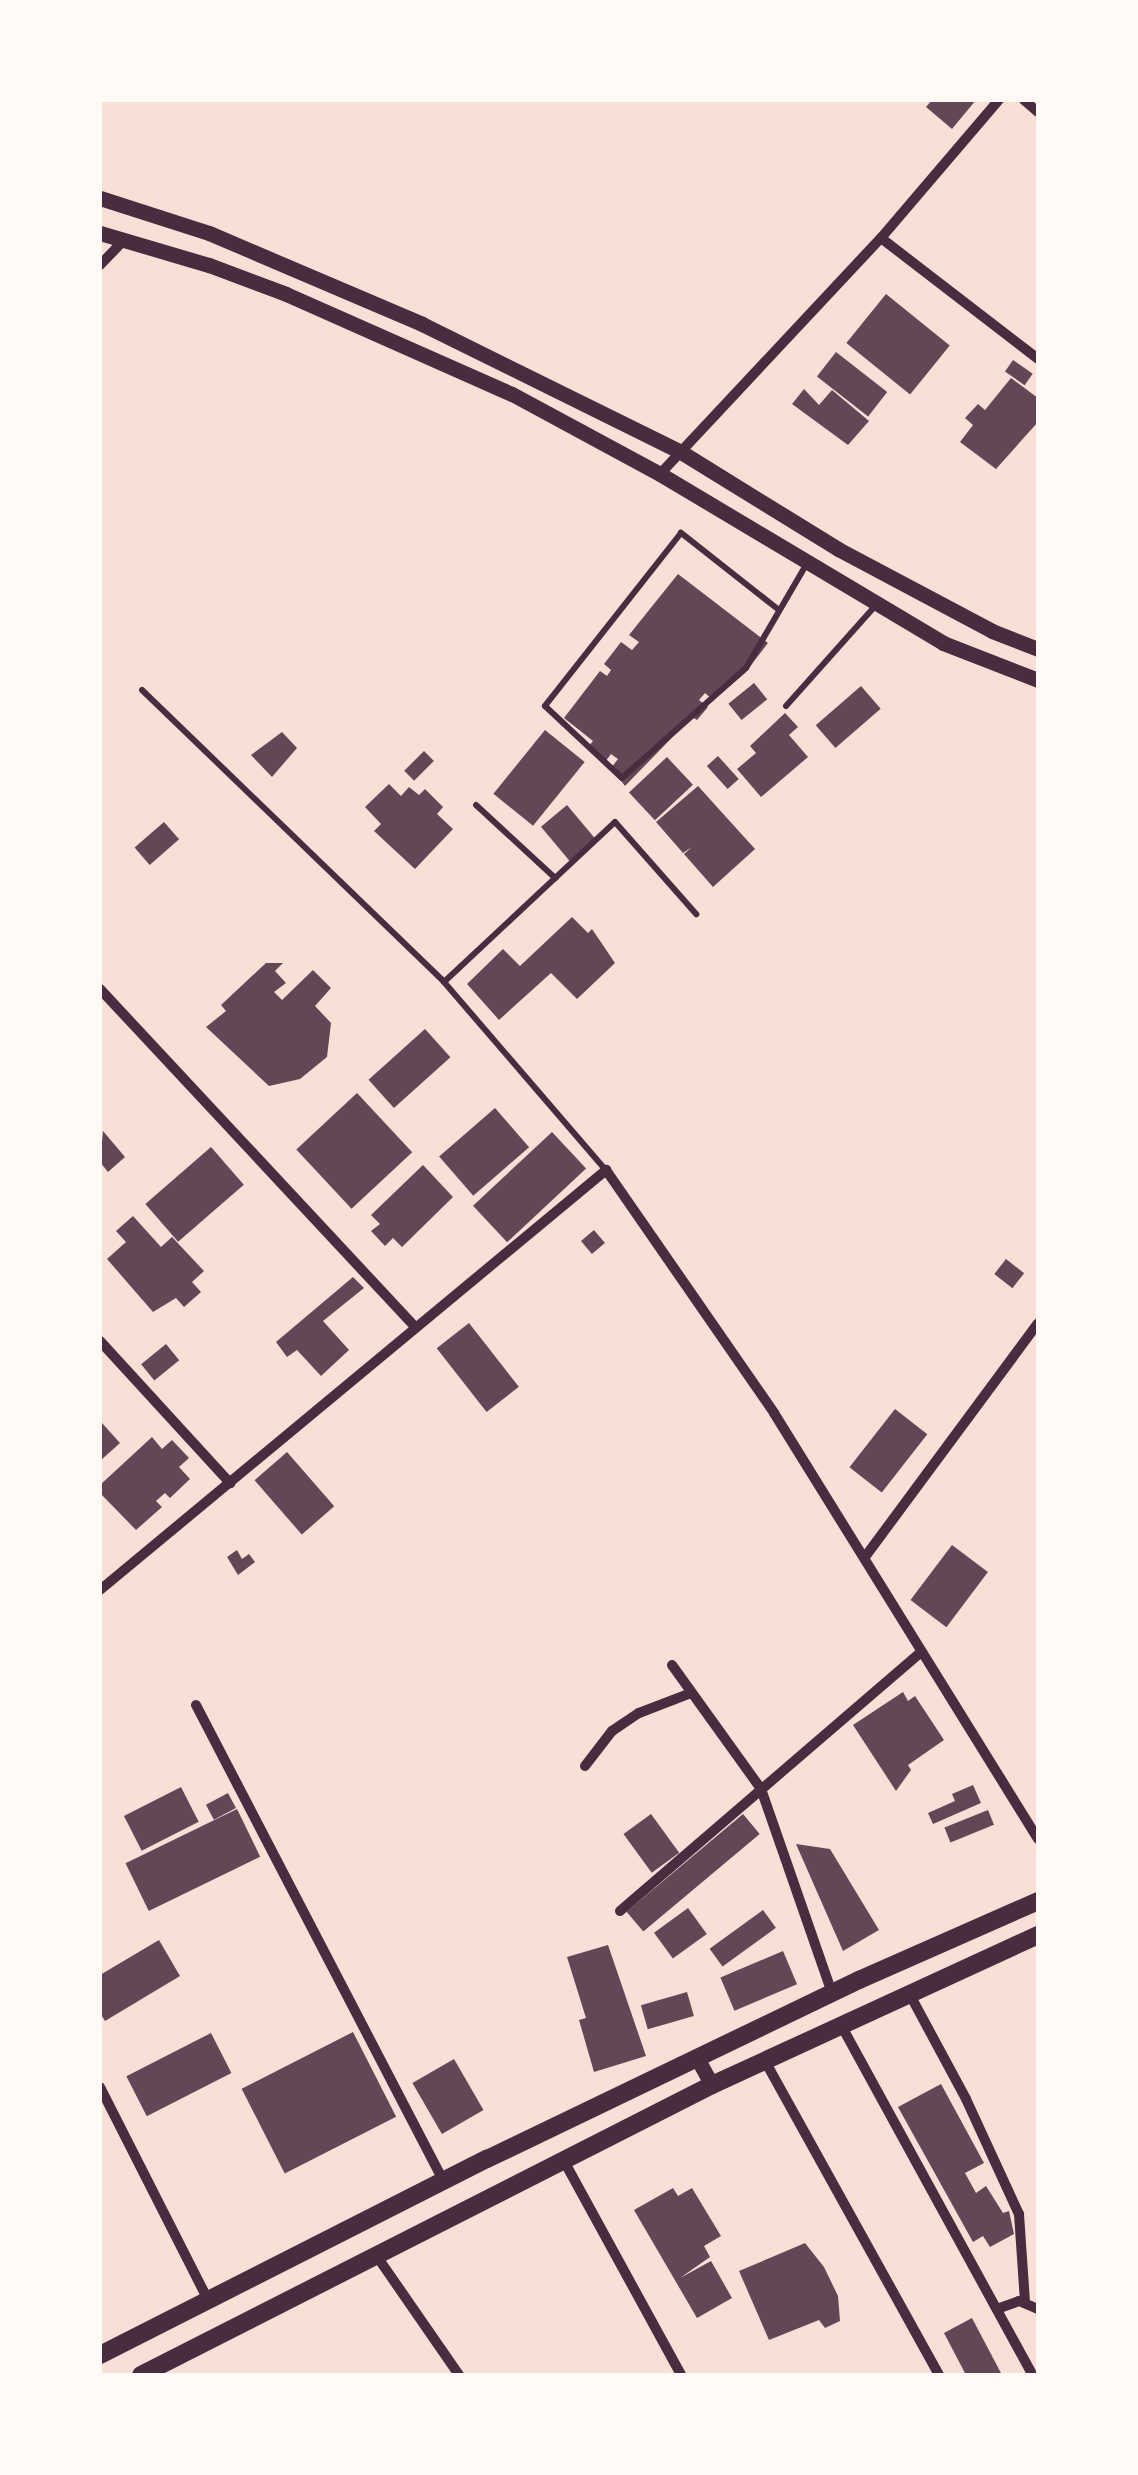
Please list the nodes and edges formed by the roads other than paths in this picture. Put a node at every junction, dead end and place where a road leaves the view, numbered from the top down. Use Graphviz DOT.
graph roads {
  1 [pos="999,100"];
  2 [pos="1024,100"];
  3 [pos="1038,112"];
  4 [pos="100,198"];
  5 [pos="100,233"];
  6 [pos="881,238"];
  7 [pos="125,239"];
  8 [pos="100,265"];
  9 [pos="1038,359"];
  10 [pos="682,452"];
  11 [pos="660,474"];
  12 [pos="852,556"];
  13 [pos="808,562"];
  14 [pos="839,581"];
  15 [pos="877,603"];
  16 [pos="779,610"];
  17 [pos="1038,649"];
  18 [pos="1038,680"];
  19 [pos="142,690"];
  20 [pos="786,706"];
  21 [pos="476,805"];
  22 [pos="555,878"];
  23 [pos="696,914"];
  24 [pos="444,982"];
  25 [pos="100,990"];
  26 [pos="606,1170"];
  27 [pos="1038,1323"];
  28 [pos="416,1328"];
  29 [pos="100,1341"];
  30 [pos="230,1482"];
  31 [pos="865,1558"];
  32 [pos="100,1590"];
  33 [pos="921,1652"];
  34 [pos="672,1665"];
  35 [pos="691,1693"];
  36 [pos="196,1705"];
  37 [pos="585,1766"];
  38 [pos="761,1789"];
  39 [pos="1038,1839"];
  40 [pos="1038,1901"];
  41 [pos="620,1911"];
  42 [pos="1038,1935"];
  43 [pos="832,1993"];
  44 [pos="909,1993"];
  45 [pos="841,2025"];
  46 [pos="697,2058"];
  47 [pos="766,2060"];
  48 [pos="712,2085"];
  49 [pos="100,2087"];
  50 [pos="564,2161"];
  51 [pos="444,2182"];
  52 [pos="376,2254"];
  53 [pos="208,2300"];
  54 [pos="1026,2301"];
  55 [pos="997,2309"];
  56 [pos="1038,2309"];
  57 [pos="100,2354"];
  58 [pos="166,2370"];
  59 [pos="141,2375"];
  60 [pos="459,2375"];
  61 [pos="681,2375"];
  62 [pos="939,2375"];
  63 [pos="1033,2375"];
  1 -- 6 [label="street"];
  2 -- 3 [label="street"];
  4 -- 10 [label="street"];
  5 -- 7 [label="street"];
  6 -- 9 [label="street"];
  6 -- 10 [label="street"];
  7 -- 8 [label="street"];
  7 -- 11 [label="street"];
  10 -- 11 [label="street"];
  10 -- 12 [label="street"];
  11 -- 13 [label="street"];
  12 -- 14 [label="street"];
  12 -- 17 [label="street"];
  13 -- 14 [label="street"];
  13 -- 16 [label="lane"];
  14 -- 15 [label="street"];
  15 -- 18 [label="street"];
  15 -- 20 [label="lane"];
  16 -- 16 [label="lane"];
  19 -- 24 [label="lane"];
  21 -- 22 [label="lane"];
  22 -- 23 [label="lane"];
  22 -- 24 [label="lane"];
  24 -- 26 [label="lane"];
  25 -- 28 [label="street"];
  26 -- 28 [label="street"];
  26 -- 31 [label="street"];
  27 -- 31 [label="street"];
  28 -- 30 [label="street"];
  29 -- 30 [label="street"];
  30 -- 32 [label="street"];
  31 -- 33 [label="street"];
  33 -- 38 [label="street"];
  33 -- 39 [label="street"];
  34 -- 35 [label="street"];
  35 -- 37 [label="street"];
  35 -- 38 [label="street"];
  36 -- 51 [label="street"];
  38 -- 41 [label="street"];
  38 -- 43 [label="street"];
  40 -- 43 [label="main road"];
  42 -- 44 [label="main road"];
  43 -- 46 [label="main road"];
  44 -- 45 [label="main road"];
  44 -- 54 [label="street"];
  45 -- 47 [label="main road"];
  45 -- 55 [label="street"];
  46 -- 48 [label="street"];
  46 -- 51 [label="main road"];
  47 -- 48 [label="main road"];
  47 -- 62 [label="street"];
  48 -- 50 [label="main road"];
  49 -- 53 [label="street"];
  50 -- 52 [label="main road"];
  50 -- 61 [label="street"];
  51 -- 53 [label="main road"];
  52 -- 58 [label="main road"];
  52 -- 60 [label="street"];
  53 -- 57 [label="main road"];
  54 -- 55 [label="street"];
  54 -- 56 [label="street"];
  55 -- 63 [label="street"];
  58 -- 59 [label="main road"];
}
